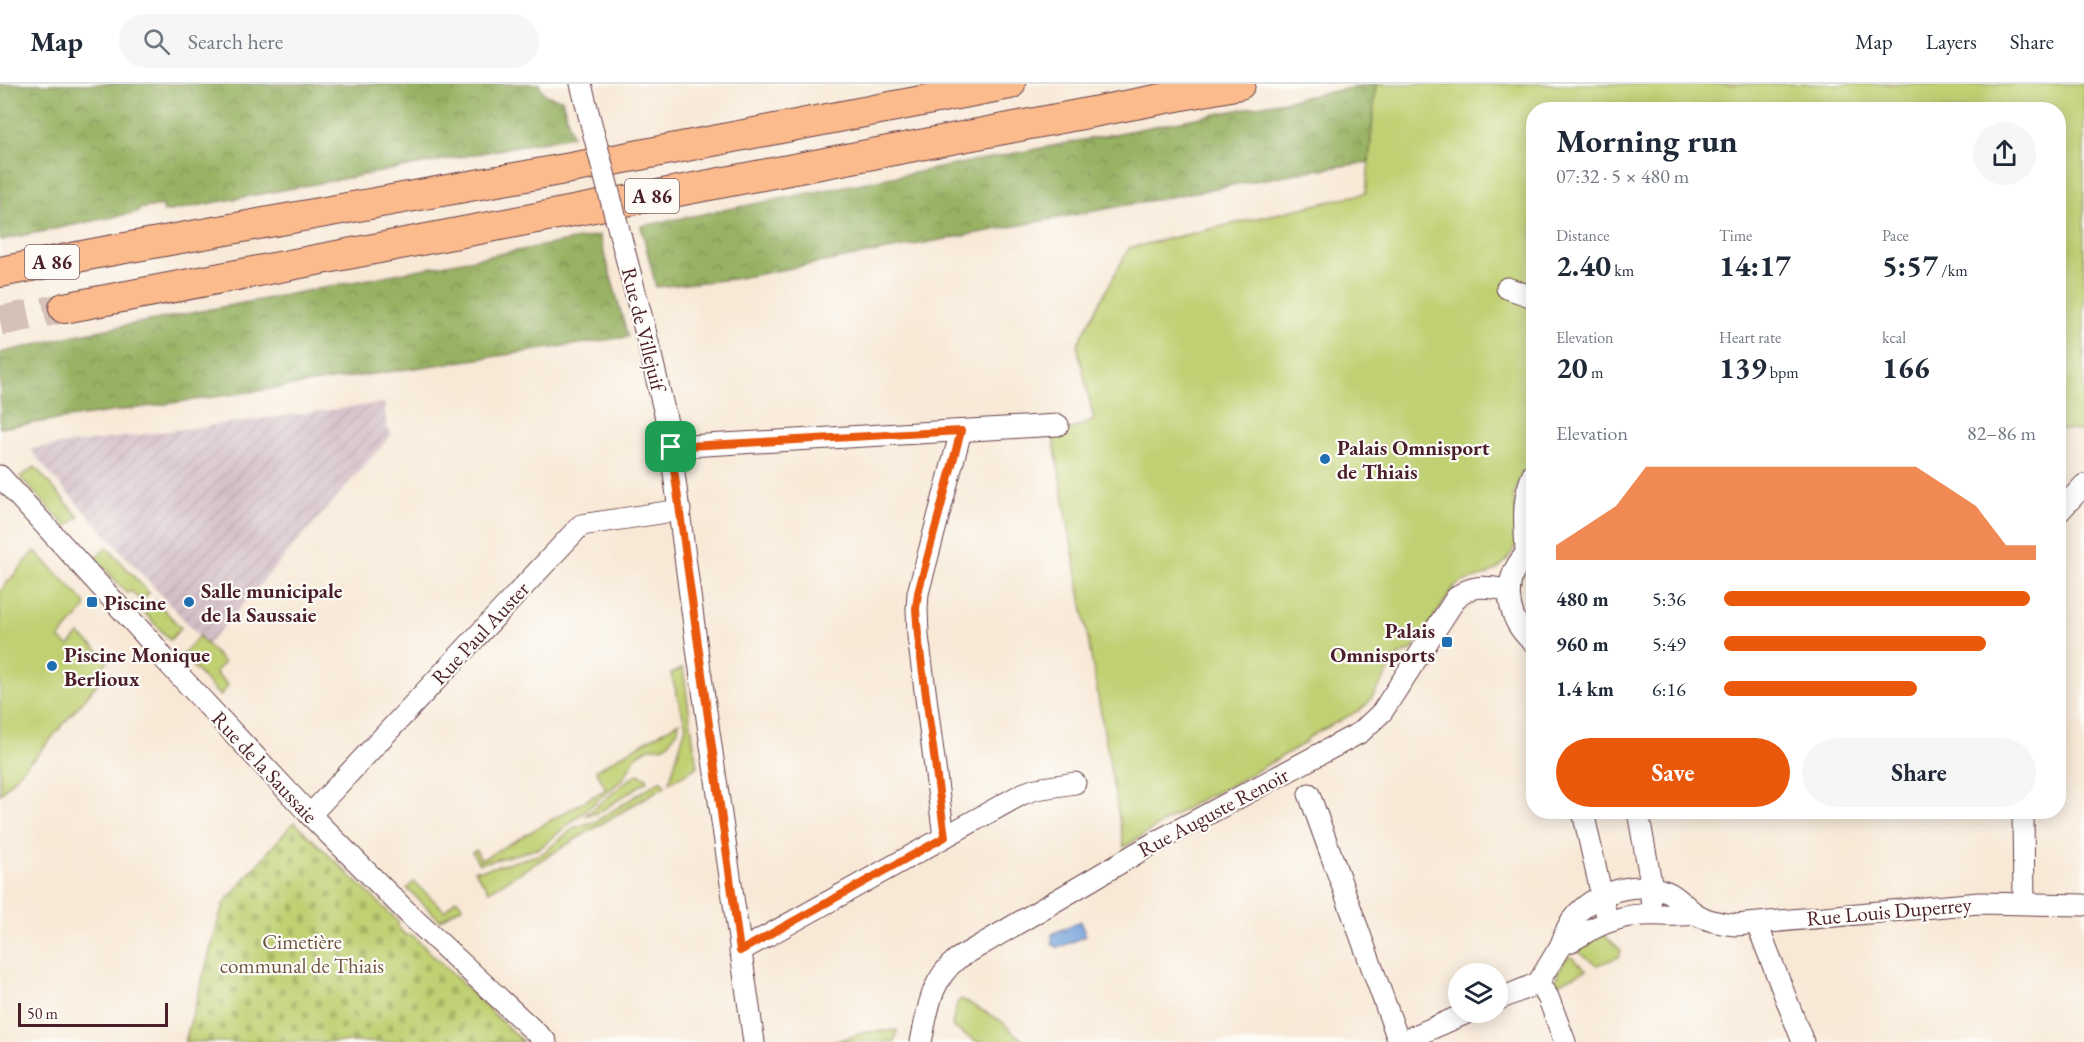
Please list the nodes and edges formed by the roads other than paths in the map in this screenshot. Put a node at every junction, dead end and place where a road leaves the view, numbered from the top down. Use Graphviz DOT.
graph roads {
  1 [pos="581,84"];
  2 [pos="1010,84"];
  3 [pos="1240,84"];
  4 [pos="0,272"];
  5 [pos="1507,288"];
  6 [pos="1526,295"];
  7 [pos="64,308"];
  8 [pos="1058,425"];
  9 [pos="961,431"];
  10 [pos="671,447"];
  11 [pos="0,477"];
  12 [pos="2084,485"];
  13 [pos="1526,489"];
  14 [pos="2066,504"];
  15 [pos="680,510"];
  16 [pos="1526,519"];
  17 [pos="1526,554"];
  18 [pos="1508,590"];
  19 [pos="1526,635"];
  20 [pos="1075,783"];
  21 [pos="1310,794"];
  22 [pos="310,815"];
  23 [pos="1584,819"];
  24 [pos="1639,819"];
  25 [pos="2023,819"];
  26 [pos="945,837"];
  27 [pos="1652,888"];
  28 [pos="1601,897"];
  29 [pos="2024,902"];
  30 [pos="2084,905"];
  31 [pos="1649,914"];
  32 [pos="1696,914"];
  33 [pos="1609,922"];
  34 [pos="1757,924"];
  35 [pos="1561,945"];
  36 [pos="740,951"];
  37 [pos="1538,982"];
  38 [pos="1508,995"];
  39 [pos="1448,1021"];
  40 [pos="546,1042"];
  41 [pos="754,1042"];
  42 [pos="921,1042"];
  43 [pos="1400,1042"];
  44 [pos="1565,1042"];
  45 [pos="1803,1042"];
  1 -- 10 [label="street, Rue de Villejuif, bridge"];
  2 -- 4 [label="highway, A 86"];
  3 -- 7 [label="highway, A 86"];
  5 -- 6 [label="street"];
  8 -- 9 [label="street"];
  9 -- 10 [label="street"];
  9 -- 26 [label="street"];
  10 -- 15 [label="street, Rue de Villejuif"];
  11 -- 22 [label="street, Rue de la Saussaie"];
  12 -- 14 [label="street"];
  13 -- 16 [label="street"];
  15 -- 22 [label="street, Rue Paul Auster"];
  15 -- 36 [label="street, Rue de Villejuif"];
  17 -- 18 [label="street"];
  18 -- 19 [label="street"];
  18 -- 42 [label="street, Rue Auguste Renoir"];
  20 -- 26 [label="street"];
  21 -- 43 [label="street"];
  22 -- 40 [label="street, Rue de la Saussaie"];
  23 -- 28 [label="street"];
  24 -- 27 [label="street"];
  25 -- 29 [label="street"];
  26 -- 36 [label="street"];
  27 -- 28 [label="street, Rue Louis Duperrey"];
  27 -- 31 [label="street"];
  27 -- 32 [label="street, Rue Louis Duperrey"];
  28 -- 33 [label="street"];
  28 -- 35 [label="street, Rue Louis Duperrey"];
  29 -- 30 [label="street, Rue Louis Duperrey"];
  29 -- 34 [label="street, Rue Louis Duperrey"];
  31 -- 32 [label="street, Rue Louis Duperrey"];
  31 -- 33 [label="street, Rue Louis Duperrey"];
  32 -- 34 [label="street, Rue Louis Duperrey"];
  33 -- 35 [label="street, Rue Louis Duperrey"];
  34 -- 45 [label="street"];
  35 -- 37 [label="street, Rue Louis Duperrey"];
  36 -- 41 [label="street, Rue de Villejuif"];
  37 -- 38 [label="street"];
  37 -- 44 [label="street"];
  39 -- 43 [label="street"];
}
